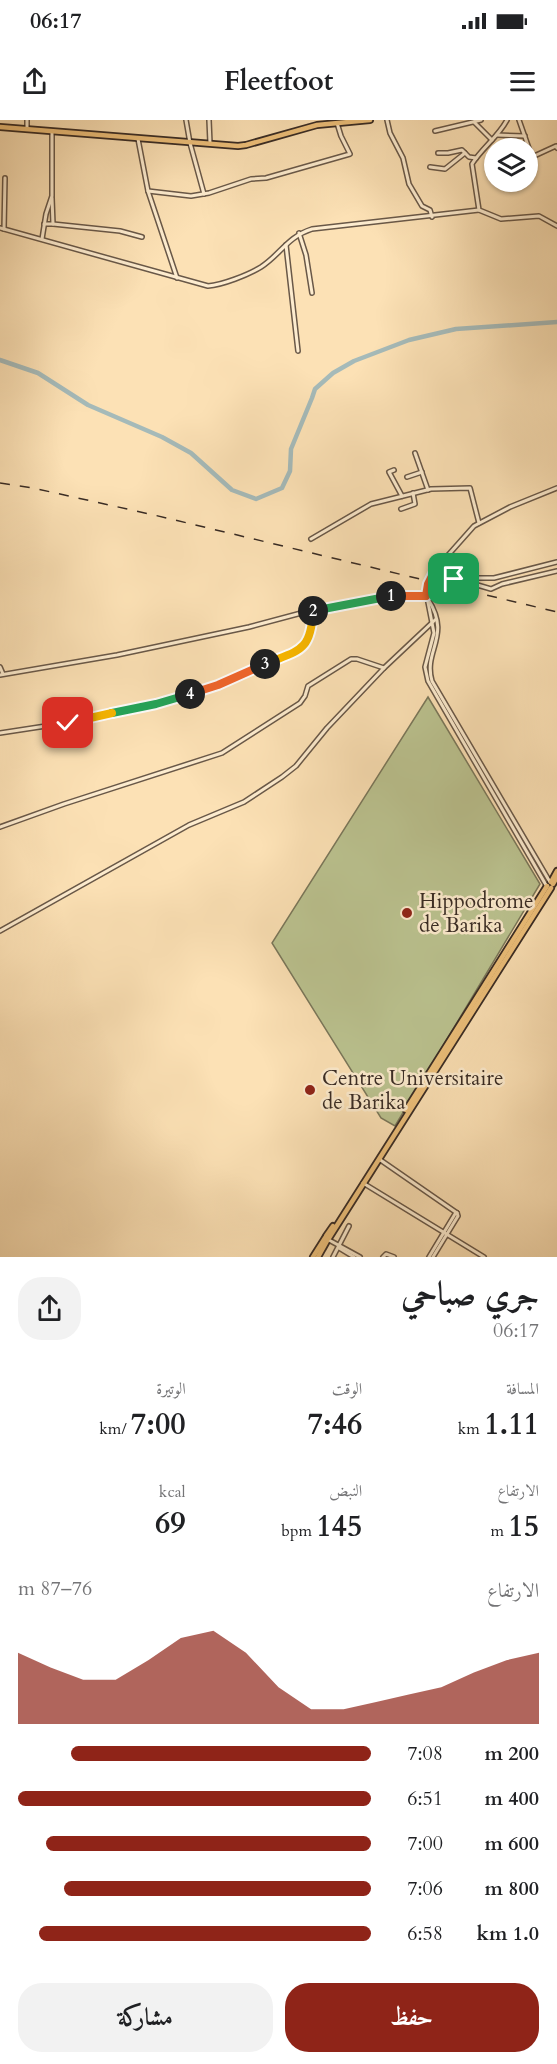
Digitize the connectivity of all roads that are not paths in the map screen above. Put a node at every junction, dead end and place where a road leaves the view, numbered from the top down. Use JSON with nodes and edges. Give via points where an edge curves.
{"nodes":[{"id":1,"x":27,"y":120,"type":"edge"},
{"id":2,"x":186,"y":120,"type":"edge"},
{"id":3,"x":209,"y":120,"type":"edge"},
{"id":4,"x":370,"y":120,"type":"edge"},
{"id":5,"x":387,"y":120,"type":"edge"},
{"id":6,"x":481,"y":120,"type":"edge"},
{"id":7,"x":507,"y":120,"type":"edge"},
{"id":8,"x":519,"y":120,"type":"edge"},
{"id":9,"x":474,"y":122,"type":"junction"},
{"id":10,"x":337,"y":123,"type":"junction"},
{"id":11,"x":0,"y":127,"type":"edge"},
{"id":12,"x":27,"y":129,"type":"junction"},
{"id":13,"x":52,"y":131,"type":"junction"},
{"id":14,"x":435,"y":131,"type":"dead end"},
{"id":15,"x":497,"y":135,"type":"junction"},
{"id":16,"x":525,"y":136,"type":"joint"},
{"id":17,"x":490,"y":138,"type":"edge"},
{"id":18,"x":494,"y":138,"type":"edge"},
{"id":19,"x":138,"y":139,"type":"junction"},
{"id":20,"x":190,"y":143,"type":"junction"},
{"id":21,"x":210,"y":145,"type":"junction"},
{"id":22,"x":557,"y":148,"type":"edge"},
{"id":23,"x":484,"y":149,"type":"edge"},
{"id":24,"x":438,"y":153,"type":"dead end"},
{"id":25,"x":465,"y":153,"type":"junction"},
{"id":26,"x":538,"y":154,"type":"edge"},
{"id":27,"x":476,"y":158,"type":"junction"},
{"id":28,"x":430,"y":167,"type":"dead end"},
{"id":29,"x":5,"y":178,"type":"dead end"},
{"id":30,"x":148,"y":190,"type":"junction"},
{"id":31,"x":204,"y":194,"type":"junction"},
{"id":32,"x":52,"y":196,"type":"junction"},
{"id":33,"x":479,"y":210,"type":"junction"},
{"id":34,"x":46,"y":214,"type":"junction"},
{"id":35,"x":53,"y":214,"type":"junction"},
{"id":36,"x":432,"y":217,"type":"junction"},
{"id":37,"x":44,"y":224,"type":"junction"},
{"id":38,"x":53,"y":224,"type":"junction"},
{"id":39,"x":557,"y":226,"type":"edge"},
{"id":40,"x":2,"y":228,"type":"edge"},
{"id":41,"x":299,"y":233,"type":"junction"},
{"id":42,"x":142,"y":237,"type":"dead end"},
{"id":43,"x":42,"y":239,"type":"junction"},
{"id":44,"x":286,"y":244,"type":"junction"},
{"id":45,"x":177,"y":278,"type":"junction"},
{"id":46,"x":312,"y":293,"type":"dead end"},
{"id":47,"x":298,"y":351,"type":"dead end"},
{"id":48,"x":415,"y":453,"type":"dead end"},
{"id":49,"x":394,"y":470,"type":"dead end"},
{"id":50,"x":423,"y":472,"type":"junction"},
{"id":51,"x":407,"y":477,"type":"dead end"},
{"id":52,"x":557,"y":488,"type":"edge"},
{"id":53,"x":428,"y":490,"type":"junction"},
{"id":54,"x":412,"y":493,"type":"junction"},
{"id":55,"x":402,"y":496,"type":"junction"},
{"id":56,"x":401,"y":509,"type":"dead end"},
{"id":57,"x":479,"y":523,"type":"junction"},
{"id":58,"x":310,"y":539,"type":"dead end"},
{"id":59,"x":557,"y":562,"type":"edge"},
{"id":60,"x":557,"y":571,"type":"edge"},
{"id":61,"x":433,"y":574,"type":"junction"},
{"id":62,"x":451,"y":578,"type":"junction"},
{"id":63,"x":426,"y":596,"type":"junction"},
{"id":64,"x":313,"y":610,"type":"junction"},
{"id":65,"x":434,"y":620,"type":"junction"},
{"id":66,"x":0,"y":667,"type":"edge"},
{"id":67,"x":384,"y":668,"type":"junction"},
{"id":68,"x":2,"y":674,"type":"edge"},
{"id":69,"x":0,"y":733,"type":"edge"},
{"id":70,"x":0,"y":827,"type":"edge"},
{"id":71,"x":557,"y":871,"type":"edge"},
{"id":72,"x":557,"y":877,"type":"edge"},
{"id":73,"x":549,"y":884,"type":"junction"},
{"id":74,"x":0,"y":931,"type":"edge"},
{"id":75,"x":411,"y":1106,"type":"junction"},
{"id":76,"x":379,"y":1159,"type":"junction"},
{"id":77,"x":363,"y":1183,"type":"junction"},
{"id":78,"x":348,"y":1226,"type":"dead end"},
{"id":79,"x":445,"y":1234,"type":"junction"},
{"id":80,"x":327,"y":1239,"type":"junction"},
{"id":81,"x":338,"y":1246,"type":"junction"},
{"id":82,"x":475,"y":1252,"type":"junction"},
{"id":83,"x":313,"y":1257,"type":"edge"},
{"id":84,"x":318,"y":1257,"type":"edge"},
{"id":85,"x":333,"y":1257,"type":"edge"},
{"id":86,"x":354,"y":1257,"type":"edge"},
{"id":87,"x":360,"y":1257,"type":"edge"},
{"id":88,"x":383,"y":1257,"type":"edge"},
{"id":89,"x":394,"y":1257,"type":"edge"},
{"id":90,"x":431,"y":1257,"type":"edge"},
{"id":91,"x":471,"y":1257,"type":"edge"},
{"id":92,"x":484,"y":1257,"type":"edge"}],
"edges":[{"from":1,"to":12,"type":"street"},
{"from":2,"to":20,"type":"street"},
{"from":3,"to":21,"type":"street"},
{"from":4,"to":10,"type":"main road"},
{"from":5,"to":36,"type":"street","via":[[404,158],[409,184]]},
{"from":6,"to":9,"type":"street"},
{"from":7,"to":15,"type":"street"},
{"from":8,"to":16,"type":"street"},
{"from":9,"to":14,"type":"street"},
{"from":9,"to":17,"type":"street"},
{"from":10,"to":21,"type":"main road","via":[[301,128],[246,146]]},
{"from":10,"to":31,"type":"street","via":[[350,153]]},
{"from":11,"to":12,"type":"main road"},
{"from":12,"to":13,"type":"main road"},
{"from":13,"to":19,"type":"main road"},
{"from":13,"to":32,"type":"street"},
{"from":15,"to":16,"type":"street"},
{"from":15,"to":18,"type":"street"},
{"from":19,"to":20,"type":"main road"},
{"from":19,"to":30,"type":"street"},
{"from":20,"to":21,"type":"main road"},
{"from":20,"to":31,"type":"street"},
{"from":22,"to":26,"type":"street"},
{"from":23,"to":27,"type":"street"},
{"from":24,"to":25,"type":"street"},
{"from":25,"to":27,"type":"street"},
{"from":25,"to":28,"type":"street","via":[[445,169]]},
{"from":27,"to":33,"type":"street","via":[[472,171]]},
{"from":29,"to":40,"type":"street"},
{"from":30,"to":31,"type":"street"},
{"from":30,"to":45,"type":"street"},
{"from":32,"to":34,"type":"street"},
{"from":32,"to":35,"type":"street"},
{"from":33,"to":36,"type":"street"},
{"from":33,"to":39,"type":"street","via":[[501,219],[539,216]]},
{"from":34,"to":35,"type":"street"},
{"from":34,"to":37,"type":"street"},
{"from":35,"to":38,"type":"street"},
{"from":36,"to":41,"type":"street","via":[[328,226]]},
{"from":37,"to":38,"type":"street"},
{"from":37,"to":43,"type":"street"},
{"from":38,"to":42,"type":"street"},
{"from":40,"to":43,"type":"street"},
{"from":41,"to":44,"type":"street"},
{"from":41,"to":46,"type":"street"},
{"from":43,"to":45,"type":"street"},
{"from":44,"to":45,"type":"street","via":[[260,268],[218,285]]},
{"from":44,"to":47,"type":"street"},
{"from":48,"to":50,"type":"street"},
{"from":49,"to":55,"type":"street","via":[[389,472]]},
{"from":50,"to":51,"type":"street"},
{"from":50,"to":53,"type":"street"},
{"from":52,"to":57,"type":"street"},
{"from":53,"to":54,"type":"street"},
{"from":53,"to":57,"type":"street","via":[[470,488]]},
{"from":54,"to":55,"type":"street"},
{"from":54,"to":56,"type":"street","via":[[415,504]]},
{"from":55,"to":58,"type":"street","via":[[371,504]]},
{"from":57,"to":61,"type":"street"},
{"from":59,"to":62,"type":"street","via":[[494,578]]},
{"from":60,"to":62,"type":"street","via":[[490,589]]},
{"from":61,"to":62,"type":"street"},
{"from":61,"to":63,"type":"street"},
{"from":63,"to":64,"type":"street","via":[[382,596]]},
{"from":63,"to":65,"type":"street"},
{"from":64,"to":68,"type":"street","via":[[117,655]]},
{"from":64,"to":69,"type":"street","via":[[308,640],[300,649],[218,685],[156,704]]},
{"from":65,"to":67,"type":"street"},
{"from":65,"to":73,"type":"street","via":[[434,639],[425,668],[428,681]]},
{"from":66,"to":68,"type":"street"},
{"from":67,"to":70,"type":"street","via":[[351,660],[308,686],[300,704],[222,753]]},
{"from":67,"to":74,"type":"street","via":[[297,766],[282,777],[244,802],[189,825]]},
{"from":71,"to":73,"type":"main road"},
{"from":72,"to":73,"type":"main road"},
{"from":73,"to":75,"type":"main road"},
{"from":75,"to":76,"type":"main road"},
{"from":75,"to":80,"type":"main road"},
{"from":76,"to":77,"type":"main road"},
{"from":76,"to":79,"type":"street","via":[[457,1213]]},
{"from":77,"to":79,"type":"street"},
{"from":77,"to":80,"type":"main road"},
{"from":78,"to":81,"type":"street"},
{"from":79,"to":82,"type":"street"},
{"from":79,"to":90,"type":"street"},
{"from":80,"to":81,"type":"street"},
{"from":80,"to":83,"type":"main road"},
{"from":80,"to":84,"type":"main road"},
{"from":81,"to":85,"type":"street"},
{"from":81,"to":86,"type":"street"},
{"from":81,"to":87,"type":"street"},
{"from":82,"to":91,"type":"street"},
{"from":82,"to":92,"type":"street"},
{"from":88,"to":89,"type":"street"}]}
